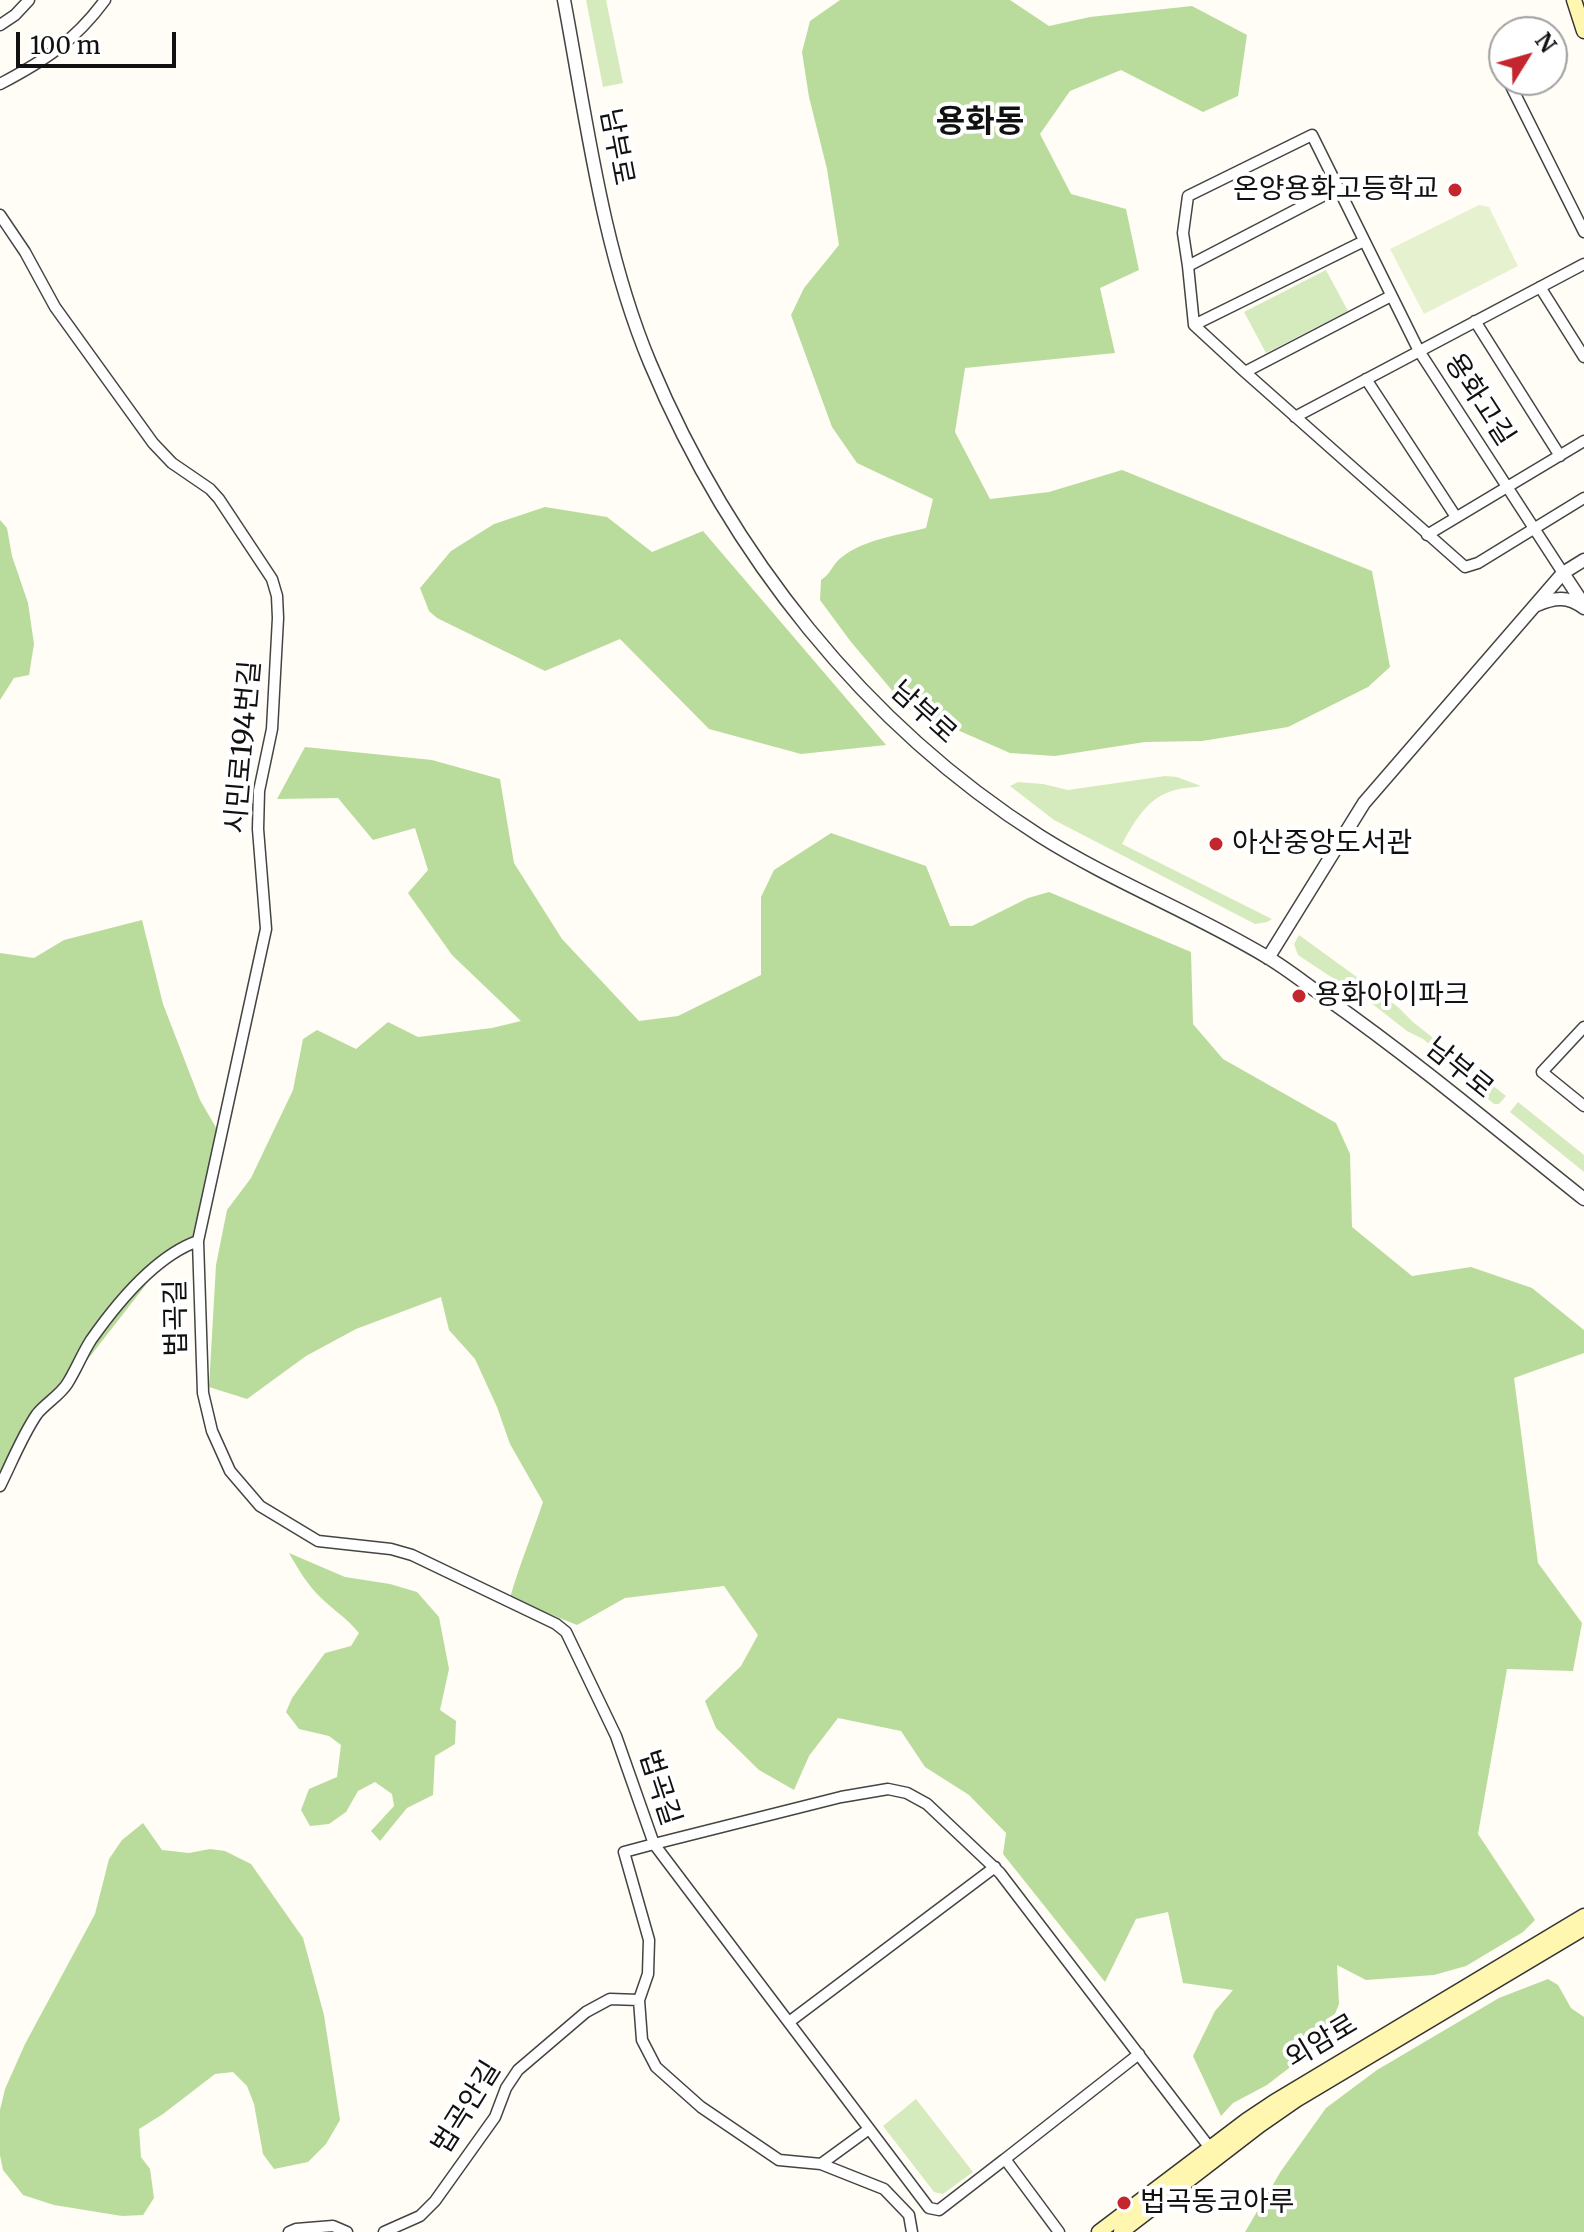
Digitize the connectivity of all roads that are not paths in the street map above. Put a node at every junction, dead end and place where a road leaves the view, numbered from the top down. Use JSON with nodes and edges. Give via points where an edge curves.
{"nodes":[{"id":1,"x":29,"y":0,"type":"edge"},
{"id":2,"x":105,"y":0,"type":"edge"},
{"id":3,"x":564,"y":0,"type":"edge"},
{"id":4,"x":1574,"y":0,"type":"edge"},
{"id":5,"x":0,"y":25,"type":"edge"},
{"id":6,"x":1584,"y":31,"type":"edge"},
{"id":7,"x":0,"y":84,"type":"edge"},
{"id":8,"x":1516,"y":96,"type":"edge"},
{"id":9,"x":1338,"y":188,"type":"junction"},
{"id":10,"x":0,"y":215,"type":"edge"},
{"id":11,"x":1584,"y":232,"type":"edge"},
{"id":12,"x":1364,"y":241,"type":"junction"},
{"id":13,"x":1584,"y":264,"type":"edge"},
{"id":14,"x":1188,"y":266,"type":"junction"},
{"id":15,"x":1540,"y":287,"type":"junction"},
{"id":16,"x":1391,"y":296,"type":"junction"},
{"id":17,"x":1475,"y":321,"type":"junction"},
{"id":18,"x":1194,"y":325,"type":"junction"},
{"id":19,"x":1419,"y":351,"type":"junction"},
{"id":20,"x":1584,"y":357,"type":"edge"},
{"id":21,"x":1245,"y":372,"type":"junction"},
{"id":22,"x":1366,"y":379,"type":"junction"},
{"id":23,"x":1295,"y":417,"type":"junction"},
{"id":24,"x":1584,"y":441,"type":"edge"},
{"id":25,"x":1560,"y":456,"type":"junction"},
{"id":26,"x":1507,"y":487,"type":"junction"},
{"id":27,"x":1584,"y":498,"type":"edge"},
{"id":28,"x":1456,"y":517,"type":"junction"},
{"id":29,"x":1534,"y":529,"type":"junction"},
{"id":30,"x":1427,"y":535,"type":"junction"},
{"id":31,"x":1584,"y":560,"type":"edge"},
{"id":32,"x":1563,"y":573,"type":"junction"},
{"id":33,"x":1534,"y":606,"type":"junction"},
{"id":34,"x":1584,"y":606,"type":"edge"},
{"id":35,"x":1268,"y":958,"type":"junction"},
{"id":36,"x":1584,"y":1027,"type":"edge"},
{"id":37,"x":1584,"y":1106,"type":"edge"},
{"id":38,"x":1584,"y":1199,"type":"edge"},
{"id":39,"x":198,"y":1241,"type":"junction"},
{"id":40,"x":0,"y":1486,"type":"edge"},
{"id":41,"x":654,"y":1844,"type":"junction"},
{"id":42,"x":995,"y":1867,"type":"junction"},
{"id":43,"x":1584,"y":1916,"type":"edge"},
{"id":44,"x":1584,"y":1928,"type":"edge"},
{"id":45,"x":639,"y":2000,"type":"junction"},
{"id":46,"x":789,"y":2022,"type":"junction"},
{"id":47,"x":1139,"y":2054,"type":"junction"},
{"id":48,"x":869,"y":2129,"type":"junction"},
{"id":49,"x":1210,"y":2148,"type":"junction"},
{"id":50,"x":1005,"y":2159,"type":"junction"},
{"id":51,"x":821,"y":2164,"type":"junction"},
{"id":52,"x":289,"y":2232,"type":"edge"},
{"id":53,"x":347,"y":2232,"type":"edge"},
{"id":54,"x":384,"y":2232,"type":"edge"},
{"id":55,"x":912,"y":2232,"type":"edge"},
{"id":56,"x":1059,"y":2232,"type":"edge"},
{"id":57,"x":1099,"y":2232,"type":"edge"},
{"id":58,"x":1121,"y":2232,"type":"edge"}],
"edges":[{"from":1,"to":5,"type":"street"},
{"from":2,"to":7,"type":"street","via":[[71,40]]},
{"from":3,"to":35,"type":"street","name":"남부로","via":[[605,221],[638,331],[703,473],[779,592],[864,692],[1002,810],[1086,863]]},
{"from":4,"to":6,"type":"main road"},
{"from":8,"to":11,"type":"street"},
{"from":9,"to":12,"type":"street"},
{"from":9,"to":14,"type":"street"},
{"from":9,"to":14,"type":"street","via":[[1312,135],[1188,196],[1183,233]]},
{"from":10,"to":39,"type":"street","name":"시민로194번길","via":[[80,343],[153,443],[219,499],[272,579],[277,596],[272,729],[259,791],[266,929]]},
{"from":12,"to":16,"type":"street"},
{"from":12,"to":18,"type":"street"},
{"from":13,"to":15,"type":"street","name":"용화고길"},
{"from":14,"to":18,"type":"street"},
{"from":15,"to":17,"type":"street","name":"용화고길"},
{"from":15,"to":20,"type":"street"},
{"from":16,"to":19,"type":"street"},
{"from":16,"to":21,"type":"street"},
{"from":17,"to":19,"type":"street","name":"용화고길"},
{"from":17,"to":25,"type":"street","name":"용화고길"},
{"from":18,"to":21,"type":"street"},
{"from":19,"to":22,"type":"street"},
{"from":19,"to":26,"type":"street","name":"용화고길"},
{"from":21,"to":23,"type":"street"},
{"from":22,"to":23,"type":"street"},
{"from":22,"to":28,"type":"street"},
{"from":23,"to":30,"type":"street"},
{"from":24,"to":25,"type":"street"},
{"from":25,"to":26,"type":"street"},
{"from":26,"to":28,"type":"street"},
{"from":26,"to":29,"type":"street","name":"용화고길"},
{"from":27,"to":29,"type":"street"},
{"from":28,"to":30,"type":"street"},
{"from":29,"to":30,"type":"street","via":[[1465,567]]},
{"from":29,"to":32,"type":"street","name":"용화고길"},
{"from":31,"to":32,"type":"street"},
{"from":32,"to":33,"type":"street"},
{"from":32,"to":34,"type":"street","name":"용화고길"},
{"from":33,"to":34,"type":"street","via":[[1564,597]]},
{"from":33,"to":35,"type":"street","via":[[1364,803]]},
{"from":35,"to":38,"type":"street","name":"남부로","via":[[1373,1031]]},
{"from":36,"to":37,"type":"street","via":[[1542,1072]]},
{"from":39,"to":40,"type":"street","via":[[142,1278],[118,1305],[67,1385],[33,1420]]},
{"from":39,"to":41,"type":"street","name":"법곡길","via":[[203,1393],[230,1471],[260,1506],[318,1541],[412,1555],[566,1632],[616,1736]]},
{"from":41,"to":42,"type":"street","via":[[888,1789],[927,1804]]},
{"from":41,"to":45,"type":"street","name":"법곡길","via":[[624,1852],[649,1940],[648,1974]]},
{"from":41,"to":46,"type":"street"},
{"from":42,"to":46,"type":"street"},
{"from":42,"to":47,"type":"street"},
{"from":43,"to":49,"type":"main road","name":"외암로","via":[[1314,2077]]},
{"from":44,"to":58,"type":"main road","name":"외암로","via":[[1284,2108]]},
{"from":45,"to":51,"type":"street","name":"법곡길","via":[[642,2040],[656,2067],[701,2107],[779,2160]]},
{"from":45,"to":54,"type":"street","name":"법곡안길","via":[[610,1999],[586,2012],[518,2070],[495,2117],[435,2201],[420,2216]]},
{"from":46,"to":48,"type":"street"},
{"from":47,"to":49,"type":"street"},
{"from":47,"to":50,"type":"street"},
{"from":48,"to":50,"type":"street","via":[[929,2208],[939,2210]]},
{"from":48,"to":51,"type":"street"},
{"from":49,"to":57,"type":"main road","name":"외암로"},
{"from":50,"to":56,"type":"street"},
{"from":51,"to":55,"type":"street","name":"법곡길","via":[[884,2189],[909,2215]]},
{"from":52,"to":53,"type":"street","via":[[333,2226]]}]}
